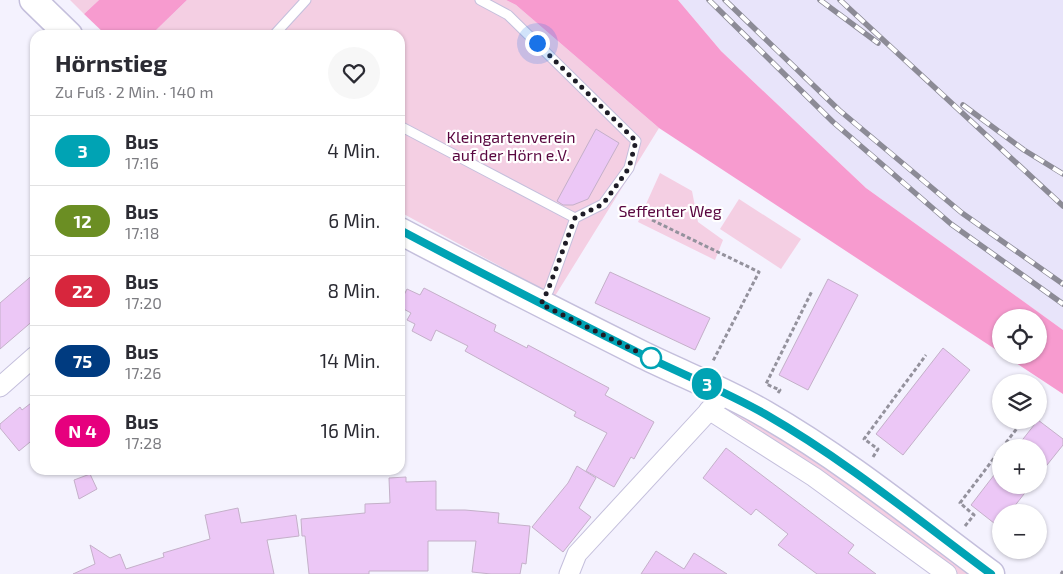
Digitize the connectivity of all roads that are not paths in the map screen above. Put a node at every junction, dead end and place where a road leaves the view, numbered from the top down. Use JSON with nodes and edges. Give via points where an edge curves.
{"nodes":[{"id":1,"x":33,"y":0,"type":"edge"},
{"id":2,"x":306,"y":0,"type":"edge"},
{"id":3,"x":480,"y":0,"type":"edge"},
{"id":4,"x":65,"y":30,"type":"edge"},
{"id":5,"x":279,"y":30,"type":"edge"},
{"id":6,"x":405,"y":129,"type":"edge"},
{"id":7,"x":575,"y":218,"type":"junction"},
{"id":8,"x":405,"y":233,"type":"edge"},
{"id":9,"x":541,"y":304,"type":"junction"},
{"id":10,"x":30,"y":360,"type":"edge"},
{"id":11,"x":0,"y":386,"type":"edge"},
{"id":12,"x":718,"y":401,"type":"junction"},
{"id":13,"x":569,"y":574,"type":"edge"},
{"id":14,"x":946,"y":574,"type":"edge"},
{"id":15,"x":991,"y":574,"type":"edge"}],
"edges":[{"from":1,"to":4,"type":"street"},
{"from":2,"to":5,"type":"lane"},
{"from":3,"to":7,"type":"lane","via":[[508,15],[636,141],[629,168],[603,204]]},
{"from":6,"to":7,"type":"lane"},
{"from":7,"to":9,"type":"lane"},
{"from":8,"to":9,"type":"street"},
{"from":9,"to":12,"type":"street","via":[[702,382]]},
{"from":10,"to":11,"type":"street"},
{"from":12,"to":13,"type":"street","via":[[577,554]]},
{"from":12,"to":14,"type":"street","via":[[814,477]]},
{"from":12,"to":15,"type":"street","via":[[766,415],[846,466]]}]}
